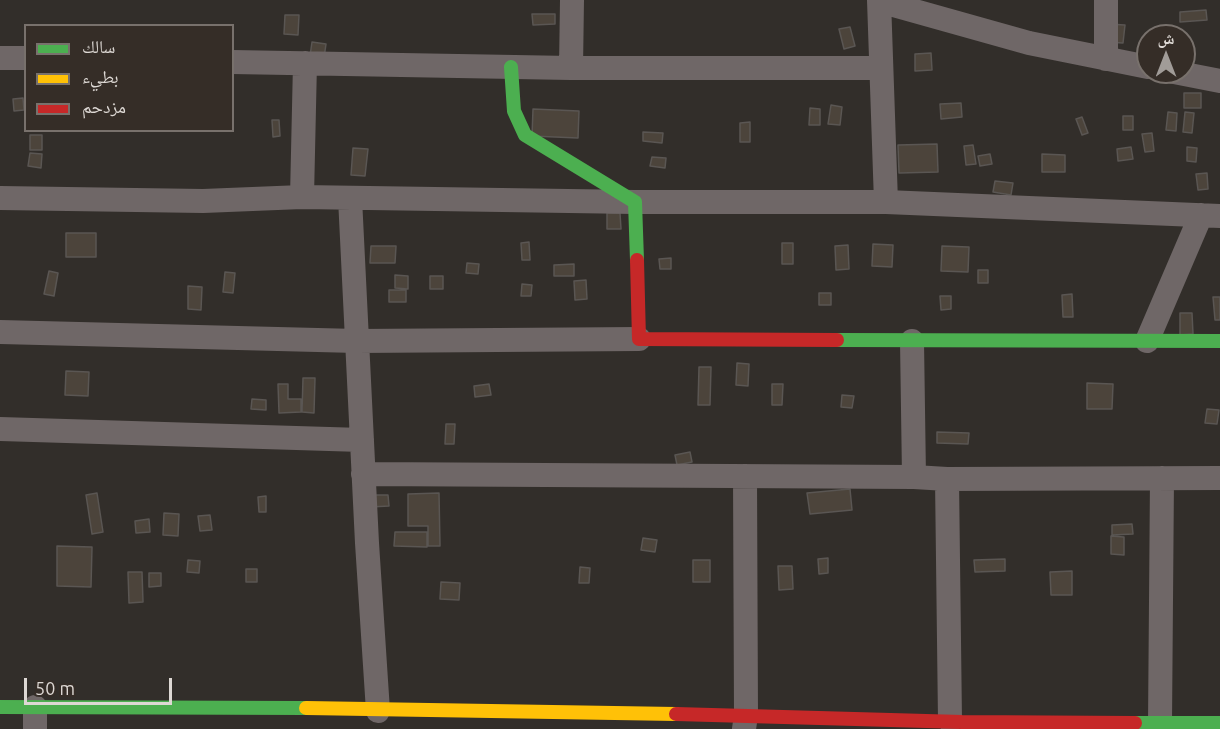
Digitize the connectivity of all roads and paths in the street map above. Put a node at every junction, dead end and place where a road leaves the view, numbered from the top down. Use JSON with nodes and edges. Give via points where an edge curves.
{"nodes":[{"id":1,"x":572,"y":0,"type":"edge"},
{"id":2,"x":1106,"y":0,"type":"edge"},
{"id":3,"x":879,"y":1,"type":"edge"},
{"id":4,"x":0,"y":58,"type":"edge"},
{"id":5,"x":24,"y":58,"type":"edge"},
{"id":6,"x":1106,"y":59,"type":"junction"},
{"id":7,"x":234,"y":62,"type":"edge"},
{"id":8,"x":305,"y":63,"type":"junction"},
{"id":9,"x":1136,"y":65,"type":"edge"},
{"id":10,"x":511,"y":67,"type":"junction"},
{"id":11,"x":571,"y":68,"type":"junction"},
{"id":12,"x":881,"y":68,"type":"junction"},
{"id":13,"x":1196,"y":76,"type":"edge"},
{"id":14,"x":1220,"y":81,"type":"edge"},
{"id":15,"x":302,"y":197,"type":"junction"},
{"id":16,"x":0,"y":198,"type":"edge"},
{"id":17,"x":350,"y":198,"type":"junction"},
{"id":18,"x":635,"y":202,"type":"junction"},
{"id":19,"x":886,"y":202,"type":"junction"},
{"id":20,"x":1210,"y":215,"type":"edge"},
{"id":21,"x":0,"y":332,"type":"edge"},
{"id":22,"x":639,"y":339,"type":"junction"},
{"id":23,"x":357,"y":341,"type":"junction"},
{"id":24,"x":912,"y":341,"type":"junction"},
{"id":25,"x":1147,"y":341,"type":"junction"},
{"id":26,"x":1220,"y":341,"type":"edge"},
{"id":27,"x":0,"y":429,"type":"edge"},
{"id":28,"x":362,"y":440,"type":"junction"},
{"id":29,"x":363,"y":474,"type":"junction"},
{"id":30,"x":745,"y":476,"type":"junction"},
{"id":31,"x":914,"y":477,"type":"junction"},
{"id":32,"x":1162,"y":478,"type":"junction"},
{"id":33,"x":1220,"y":478,"type":"edge"},
{"id":34,"x":947,"y":479,"type":"junction"},
{"id":35,"x":0,"y":707,"type":"edge"},
{"id":36,"x":378,"y":711,"type":"junction"},
{"id":37,"x":35,"y":718,"type":"edge"},
{"id":38,"x":427,"y":720,"type":"edge"},
{"id":39,"x":745,"y":722,"type":"edge"},
{"id":40,"x":1160,"y":723,"type":"junction"},
{"id":41,"x":1220,"y":723,"type":"edge"},
{"id":42,"x":958,"y":724,"type":"edge"}],
"edges":[{"from":1,"to":11,"type":"street"},
{"from":2,"to":6,"type":"street"},
{"from":3,"to":6,"type":"street","via":[[1029,43]]},
{"from":3,"to":12,"type":"street"},
{"from":4,"to":5,"type":"street"},
{"from":6,"to":9,"type":"street"},
{"from":7,"to":8,"type":"street"},
{"from":8,"to":10,"type":"street"},
{"from":8,"to":15,"type":"street"},
{"from":10,"to":11,"type":"street"},
{"from":10,"to":18,"type":"street","via":[[512,107],[516,123],[525,135]]},
{"from":11,"to":12,"type":"street"},
{"from":12,"to":19,"type":"street"},
{"from":13,"to":14,"type":"street"},
{"from":15,"to":16,"type":"street","via":[[203,201]]},
{"from":15,"to":17,"type":"street"},
{"from":17,"to":18,"type":"street"},
{"from":17,"to":23,"type":"street"},
{"from":18,"to":19,"type":"street"},
{"from":18,"to":22,"type":"street"},
{"from":19,"to":20,"type":"street"},
{"from":20,"to":25,"type":"street"},
{"from":21,"to":23,"type":"street"},
{"from":22,"to":23,"type":"street"},
{"from":22,"to":24,"type":"street"},
{"from":23,"to":28,"type":"street"},
{"from":24,"to":25,"type":"street"},
{"from":24,"to":31,"type":"street"},
{"from":25,"to":26,"type":"street"},
{"from":27,"to":28,"type":"street"},
{"from":28,"to":29,"type":"street"},
{"from":29,"to":30,"type":"street"},
{"from":29,"to":36,"type":"street"},
{"from":30,"to":31,"type":"street"},
{"from":30,"to":39,"type":"street"},
{"from":31,"to":34,"type":"street"},
{"from":32,"to":33,"type":"street"},
{"from":32,"to":34,"type":"street"},
{"from":32,"to":40,"type":"street"},
{"from":34,"to":42,"type":"street"},
{"from":35,"to":37,"type":"street"},
{"from":36,"to":37,"type":"street","via":[[300,708]]},
{"from":36,"to":38,"type":"street"},
{"from":38,"to":39,"type":"street"},
{"from":39,"to":42,"type":"street"},
{"from":40,"to":41,"type":"street"},
{"from":40,"to":42,"type":"street"}]}
